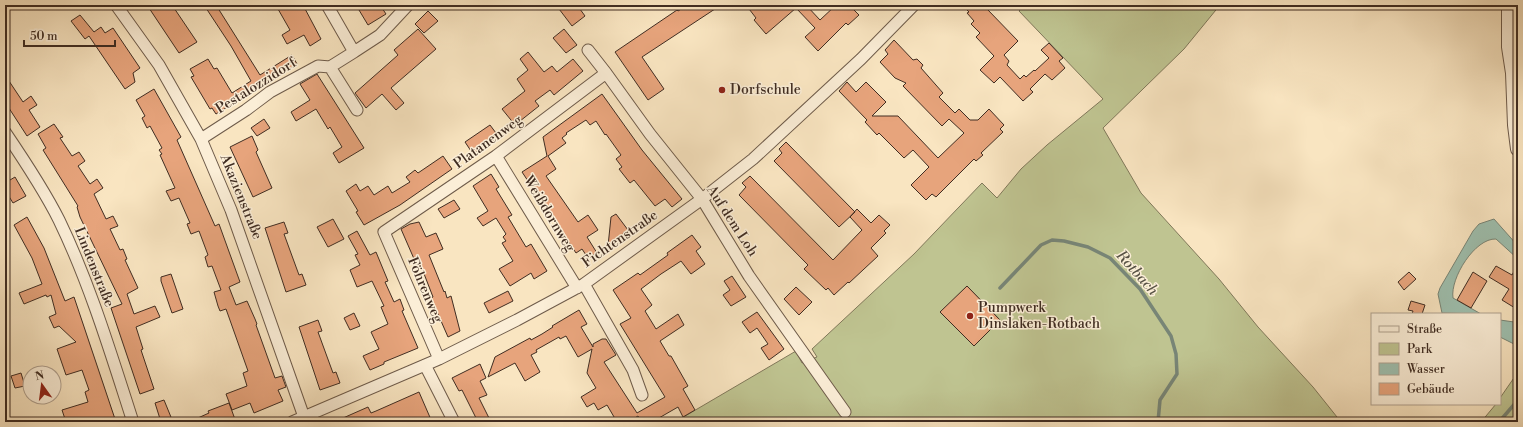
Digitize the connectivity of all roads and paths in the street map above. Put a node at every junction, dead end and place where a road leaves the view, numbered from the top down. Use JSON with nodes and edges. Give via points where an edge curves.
{"nodes":[{"id":1,"x":116,"y":5,"type":"edge"},
{"id":2,"x":327,"y":5,"type":"edge"},
{"id":3,"x":408,"y":5,"type":"edge"},
{"id":4,"x":914,"y":5,"type":"edge"},
{"id":5,"x":1509,"y":5,"type":"edge"},
{"id":6,"x":1518,"y":33,"type":"edge"},
{"id":7,"x":588,"y":50,"type":"dead end"},
{"id":8,"x":354,"y":52,"type":"junction"},
{"id":9,"x":330,"y":67,"type":"junction"},
{"id":10,"x":606,"y":73,"type":"junction"},
{"id":11,"x":1512,"y":73,"type":"junction"},
{"id":12,"x":357,"y":110,"type":"dead end"},
{"id":13,"x":5,"y":132,"type":"edge"},
{"id":14,"x":201,"y":139,"type":"junction"},
{"id":15,"x":1518,"y":150,"type":"edge"},
{"id":16,"x":496,"y":156,"type":"junction"},
{"id":17,"x":702,"y":199,"type":"junction"},
{"id":18,"x":384,"y":232,"type":"joint"},
{"id":19,"x":580,"y":286,"type":"junction"},
{"id":20,"x":439,"y":359,"type":"junction"},
{"id":21,"x":425,"y":365,"type":"junction"},
{"id":22,"x":642,"y":395,"type":"dead end"},
{"id":23,"x":845,"y":412,"type":"dead end"},
{"id":24,"x":304,"y":417,"type":"junction"},
{"id":25,"x":133,"y":422,"type":"edge"},
{"id":26,"x":292,"y":422,"type":"edge"},
{"id":27,"x":454,"y":422,"type":"edge"}],
"edges":[{"from":1,"to":14,"type":"street","name":"Akazienstraße","via":[[159,65]]},
{"from":2,"to":8,"type":"street"},
{"from":3,"to":8,"type":"street","name":"Pestalozzidorf","via":[[380,35]]},
{"from":4,"to":17,"type":"street","name":"Fichtenstraße","via":[[861,59],[759,153]]},
{"from":5,"to":11,"type":"street"},
{"from":6,"to":11,"type":"street"},
{"from":7,"to":10,"type":"street","name":"Auf dem Loh"},
{"from":8,"to":9,"type":"street","name":"Pestalozzidorf"},
{"from":9,"to":12,"type":"street"},
{"from":9,"to":14,"type":"street","name":"Pestalozzidorf","via":[[318,66],[270,92]]},
{"from":10,"to":16,"type":"street","name":"Platanenweg"},
{"from":10,"to":17,"type":"street","name":"Auf dem Loh"},
{"from":11,"to":15,"type":"street"},
{"from":13,"to":25,"type":"street","name":"Lindenstraße","via":[[58,220],[84,278]]},
{"from":14,"to":24,"type":"street","name":"Akazienstraße","via":[[231,210]]},
{"from":16,"to":18,"type":"street","name":"Platanenweg"},
{"from":16,"to":19,"type":"street","name":"Weißdornweg"},
{"from":17,"to":19,"type":"street","name":"Fichtenstraße"},
{"from":17,"to":23,"type":"street","name":"Auf dem Loh","via":[[750,276]]},
{"from":18,"to":20,"type":"street","name":"Föhrenweg"},
{"from":19,"to":20,"type":"street","name":"Fichtenstraße"},
{"from":19,"to":22,"type":"street","name":"Weißdornweg","via":[[633,370]]},
{"from":20,"to":21,"type":"street","name":"Fichtenstraße"},
{"from":21,"to":24,"type":"street","name":"Fichtenstraße"},
{"from":21,"to":27,"type":"street"},
{"from":24,"to":26,"type":"street","name":"Fichtenstraße"}]}
